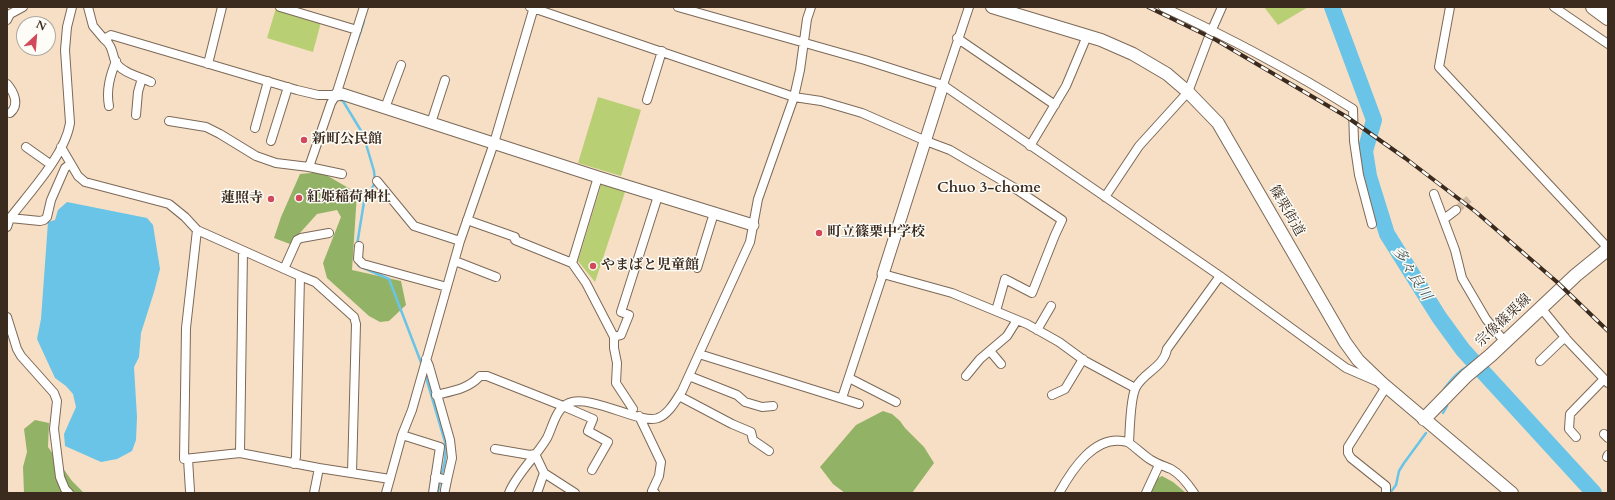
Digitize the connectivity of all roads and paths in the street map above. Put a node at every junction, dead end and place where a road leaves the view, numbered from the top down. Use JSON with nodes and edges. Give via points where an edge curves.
{"nodes":[{"id":1,"x":23,"y":7,"type":"edge"},
{"id":2,"x":72,"y":7,"type":"edge"},
{"id":3,"x":88,"y":7,"type":"edge"},
{"id":4,"x":222,"y":7,"type":"edge"},
{"id":5,"x":280,"y":7,"type":"edge"},
{"id":6,"x":364,"y":7,"type":"edge"},
{"id":7,"x":533,"y":7,"type":"edge"},
{"id":8,"x":678,"y":7,"type":"edge"},
{"id":9,"x":811,"y":7,"type":"edge"},
{"id":10,"x":969,"y":7,"type":"edge"},
{"id":11,"x":992,"y":7,"type":"edge"},
{"id":12,"x":1163,"y":7,"type":"edge"},
{"id":13,"x":1222,"y":7,"type":"edge"},
{"id":14,"x":1450,"y":7,"type":"edge"},
{"id":15,"x":1554,"y":7,"type":"edge"},
{"id":16,"x":1593,"y":7,"type":"edge"},
{"id":17,"x":1608,"y":18,"type":"edge"},
{"id":18,"x":7,"y":20,"type":"edge"},
{"id":19,"x":357,"y":30,"type":"junction"},
{"id":20,"x":1212,"y":30,"type":"junction"},
{"id":21,"x":1087,"y":36,"type":"junction"},
{"id":22,"x":957,"y":38,"type":"junction"},
{"id":23,"x":104,"y":39,"type":"junction"},
{"id":24,"x":804,"y":42,"type":"junction"},
{"id":25,"x":1608,"y":44,"type":"edge"},
{"id":26,"x":662,"y":51,"type":"junction"},
{"id":27,"x":116,"y":62,"type":"junction"},
{"id":28,"x":208,"y":64,"type":"junction"},
{"id":29,"x":401,"y":65,"type":"dead end"},
{"id":30,"x":142,"y":78,"type":"junction"},
{"id":31,"x":445,"y":80,"type":"dead end"},
{"id":32,"x":268,"y":81,"type":"junction"},
{"id":33,"x":150,"y":82,"type":"dead end"},
{"id":34,"x":7,"y":84,"type":"edge"},
{"id":35,"x":943,"y":85,"type":"junction"},
{"id":36,"x":288,"y":87,"type":"junction"},
{"id":37,"x":1188,"y":92,"type":"junction"},
{"id":38,"x":336,"y":95,"type":"junction"},
{"id":39,"x":794,"y":97,"type":"junction"},
{"id":40,"x":647,"y":100,"type":"dead end"},
{"id":41,"x":1056,"y":105,"type":"junction"},
{"id":42,"x":109,"y":106,"type":"dead end"},
{"id":43,"x":386,"y":108,"type":"junction"},
{"id":44,"x":10,"y":113,"type":"dead end"},
{"id":45,"x":136,"y":115,"type":"dead end"},
{"id":46,"x":169,"y":121,"type":"dead end"},
{"id":47,"x":431,"y":123,"type":"junction"},
{"id":48,"x":255,"y":128,"type":"dead end"},
{"id":49,"x":271,"y":141,"type":"dead end"},
{"id":50,"x":926,"y":141,"type":"junction"},
{"id":51,"x":494,"y":143,"type":"junction"},
{"id":52,"x":1030,"y":146,"type":"junction"},
{"id":53,"x":26,"y":147,"type":"dead end"},
{"id":54,"x":61,"y":147,"type":"junction"},
{"id":55,"x":50,"y":164,"type":"junction"},
{"id":56,"x":70,"y":164,"type":"junction"},
{"id":57,"x":309,"y":167,"type":"junction"},
{"id":58,"x":342,"y":174,"type":"dead end"},
{"id":59,"x":598,"y":177,"type":"junction"},
{"id":60,"x":377,"y":181,"type":"dead end"},
{"id":61,"x":1434,"y":194,"type":"dead end"},
{"id":62,"x":658,"y":196,"type":"junction"},
{"id":63,"x":1105,"y":198,"type":"junction"},
{"id":64,"x":1456,"y":210,"type":"tunnel mouth"},
{"id":65,"x":714,"y":213,"type":"junction"},
{"id":66,"x":10,"y":218,"type":"junction"},
{"id":67,"x":1444,"y":219,"type":"junction"},
{"id":68,"x":468,"y":220,"type":"junction"},
{"id":69,"x":1372,"y":224,"type":"dead end"},
{"id":70,"x":754,"y":226,"type":"junction"},
{"id":71,"x":7,"y":227,"type":"edge"},
{"id":72,"x":197,"y":230,"type":"junction"},
{"id":73,"x":330,"y":233,"type":"dead end"},
{"id":74,"x":460,"y":241,"type":"junction"},
{"id":75,"x":359,"y":246,"type":"dead end"},
{"id":76,"x":1608,"y":249,"type":"edge"},
{"id":77,"x":243,"y":251,"type":"junction"},
{"id":78,"x":455,"y":261,"type":"junction"},
{"id":79,"x":572,"y":263,"type":"junction"},
{"id":80,"x":697,"y":268,"type":"dead end"},
{"id":81,"x":284,"y":269,"type":"junction"},
{"id":82,"x":883,"y":274,"type":"junction"},
{"id":83,"x":300,"y":276,"type":"junction"},
{"id":84,"x":1220,"y":276,"type":"junction"},
{"id":85,"x":496,"y":277,"type":"dead end"},
{"id":86,"x":447,"y":287,"type":"junction"},
{"id":87,"x":1051,"y":306,"type":"dead end"},
{"id":88,"x":1541,"y":308,"type":"junction"},
{"id":89,"x":996,"y":311,"type":"junction"},
{"id":90,"x":7,"y":317,"type":"edge"},
{"id":91,"x":1017,"y":320,"type":"junction"},
{"id":92,"x":1037,"y":330,"type":"junction"},
{"id":93,"x":614,"y":337,"type":"junction"},
{"id":94,"x":1565,"y":337,"type":"junction"},
{"id":95,"x":1505,"y":342,"type":"junction"},
{"id":96,"x":990,"y":351,"type":"junction"},
{"id":97,"x":699,"y":354,"type":"junction"},
{"id":98,"x":426,"y":359,"type":"junction"},
{"id":99,"x":1083,"y":359,"type":"junction"},
{"id":100,"x":1540,"y":361,"type":"dead end"},
{"id":101,"x":1001,"y":364,"type":"dead end"},
{"id":102,"x":689,"y":376,"type":"junction"},
{"id":103,"x":966,"y":376,"type":"dead end"},
{"id":104,"x":849,"y":378,"type":"junction"},
{"id":105,"x":1606,"y":381,"type":"edge"},
{"id":106,"x":1384,"y":385,"type":"junction"},
{"id":107,"x":1135,"y":388,"type":"junction"},
{"id":108,"x":436,"y":395,"type":"junction"},
{"id":109,"x":1052,"y":395,"type":"dead end"},
{"id":110,"x":679,"y":396,"type":"junction"},
{"id":111,"x":842,"y":398,"type":"junction"},
{"id":112,"x":896,"y":402,"type":"dead end"},
{"id":113,"x":859,"y":404,"type":"dead end"},
{"id":114,"x":563,"y":406,"type":"junction"},
{"id":115,"x":773,"y":406,"type":"dead end"},
{"id":116,"x":633,"y":409,"type":"dead end"},
{"id":117,"x":640,"y":416,"type":"junction"},
{"id":118,"x":1424,"y":419,"type":"junction"},
{"id":119,"x":402,"y":435,"type":"junction"},
{"id":120,"x":1576,"y":437,"type":"dead end"},
{"id":121,"x":1129,"y":442,"type":"junction"},
{"id":122,"x":495,"y":449,"type":"dead end"},
{"id":123,"x":769,"y":451,"type":"dead end"},
{"id":124,"x":240,"y":453,"type":"junction"},
{"id":125,"x":535,"y":454,"type":"junction"},
{"id":126,"x":188,"y":459,"type":"junction"},
{"id":127,"x":294,"y":464,"type":"junction"},
{"id":128,"x":1159,"y":465,"type":"junction"},
{"id":129,"x":320,"y":468,"type":"junction"},
{"id":130,"x":592,"y":470,"type":"dead end"},
{"id":131,"x":352,"y":473,"type":"junction"},
{"id":132,"x":544,"y":473,"type":"junction"},
{"id":133,"x":435,"y":477,"type":"junction"},
{"id":134,"x":390,"y":479,"type":"junction"},
{"id":135,"x":447,"y":480,"type":"junction"},
{"id":136,"x":445,"y":490,"type":"dead end"},
{"id":137,"x":190,"y":491,"type":"dead end"},
{"id":138,"x":69,"y":493,"type":"edge"},
{"id":139,"x":314,"y":493,"type":"edge"},
{"id":140,"x":386,"y":493,"type":"edge"},
{"id":141,"x":433,"y":493,"type":"edge"},
{"id":142,"x":509,"y":493,"type":"edge"},
{"id":143,"x":537,"y":493,"type":"edge"},
{"id":144,"x":575,"y":493,"type":"edge"},
{"id":145,"x":655,"y":493,"type":"edge"},
{"id":146,"x":1059,"y":493,"type":"edge"},
{"id":147,"x":1146,"y":493,"type":"edge"},
{"id":148,"x":1194,"y":493,"type":"edge"},
{"id":149,"x":1386,"y":493,"type":"edge"},
{"id":150,"x":1512,"y":493,"type":"edge"}],
"edges":[{"from":1,"to":18,"type":"street","via":[[10,14]]},
{"from":2,"to":54,"type":"street","via":[[65,50],[70,123]]},
{"from":3,"to":23,"type":"street","via":[[93,26]]},
{"from":4,"to":28,"type":"street"},
{"from":5,"to":19,"type":"street"},
{"from":6,"to":19,"type":"street"},
{"from":7,"to":26,"type":"street"},
{"from":7,"to":51,"type":"street"},
{"from":8,"to":24,"type":"street"},
{"from":9,"to":24,"type":"street"},
{"from":10,"to":22,"type":"street"},
{"from":11,"to":21,"type":"main road","name":"篠栗街道"},
{"from":12,"to":20,"type":"street"},
{"from":13,"to":20,"type":"street"},
{"from":14,"to":76,"type":"street","via":[[1439,67]]},
{"from":15,"to":25,"type":"street"},
{"from":16,"to":17,"type":"highway"},
{"from":19,"to":38,"type":"street"},
{"from":20,"to":37,"type":"street"},
{"from":20,"to":69,"type":"street","via":[[1353,109],[1359,175]]},
{"from":21,"to":37,"type":"main road","name":"篠栗街道","via":[[1133,54],[1167,74]]},
{"from":21,"to":41,"type":"street"},
{"from":22,"to":35,"type":"street"},
{"from":22,"to":41,"type":"street"},
{"from":23,"to":27,"type":"street","via":[[114,51]]},
{"from":23,"to":28,"type":"street","via":[[111,35]]},
{"from":24,"to":35,"type":"street"},
{"from":24,"to":39,"type":"street"},
{"from":26,"to":39,"type":"street"},
{"from":26,"to":40,"type":"street"},
{"from":27,"to":30,"type":"street","via":[[128,72]]},
{"from":27,"to":42,"type":"street","via":[[108,89]]},
{"from":28,"to":32,"type":"street"},
{"from":29,"to":43,"type":"street"},
{"from":30,"to":33,"type":"street"},
{"from":30,"to":45,"type":"street"},
{"from":31,"to":47,"type":"street"},
{"from":32,"to":36,"type":"street"},
{"from":32,"to":48,"type":"street"},
{"from":34,"to":44,"type":"street","via":[[16,99],[14,110]]},
{"from":35,"to":50,"type":"street"},
{"from":35,"to":52,"type":"street"},
{"from":36,"to":38,"type":"street","via":[[318,95]]},
{"from":36,"to":49,"type":"street"},
{"from":37,"to":63,"type":"street","via":[[1139,146]]},
{"from":37,"to":106,"type":"main road","name":"篠栗街道","via":[[1218,123],[1345,342],[1358,360]]},
{"from":38,"to":43,"type":"street","via":[[342,94]]},
{"from":38,"to":57,"type":"street"},
{"from":39,"to":50,"type":"street","via":[[821,101],[862,113]]},
{"from":39,"to":70,"type":"street","via":[[758,199]]},
{"from":41,"to":52,"type":"street"},
{"from":43,"to":47,"type":"street"},
{"from":46,"to":57,"type":"street","via":[[206,127],[256,156],[276,163]]},
{"from":47,"to":51,"type":"street"},
{"from":50,"to":82,"type":"street"},
{"from":50,"to":89,"type":"street","via":[[967,159],[1062,220],[1032,293],[1006,279]]},
{"from":51,"to":59,"type":"street"},
{"from":51,"to":68,"type":"street"},
{"from":52,"to":63,"type":"street"},
{"from":53,"to":55,"type":"street"},
{"from":54,"to":55,"type":"street"},
{"from":54,"to":56,"type":"street"},
{"from":55,"to":66,"type":"street"},
{"from":56,"to":66,"type":"street","via":[[65,168],[44,220],[40,222]]},
{"from":56,"to":72,"type":"street","via":[[86,182],[169,204]]},
{"from":57,"to":58,"type":"street"},
{"from":59,"to":62,"type":"street"},
{"from":59,"to":79,"type":"street"},
{"from":60,"to":74,"type":"street","via":[[414,226]]},
{"from":61,"to":67,"type":"street"},
{"from":62,"to":65,"type":"street"},
{"from":62,"to":93,"type":"street","via":[[621,312],[629,315],[621,335]]},
{"from":63,"to":84,"type":"street"},
{"from":64,"to":67,"type":"street"},
{"from":65,"to":70,"type":"street"},
{"from":65,"to":80,"type":"street"},
{"from":66,"to":71,"type":"street"},
{"from":67,"to":95,"type":"street","via":[[1462,278],[1486,319]]},
{"from":68,"to":74,"type":"street"},
{"from":68,"to":79,"type":"street","via":[[515,237],[515,240]]},
{"from":70,"to":97,"type":"street","via":[[750,242]]},
{"from":72,"to":77,"type":"street"},
{"from":72,"to":126,"type":"street","via":[[186,328],[184,459]]},
{"from":73,"to":81,"type":"street","via":[[297,240]]},
{"from":74,"to":78,"type":"street"},
{"from":75,"to":86,"type":"street","via":[[358,259],[364,264]]},
{"from":76,"to":88,"type":"main road","name":"宗像篠栗線"},
{"from":77,"to":81,"type":"street"},
{"from":77,"to":124,"type":"street"},
{"from":78,"to":85,"type":"street"},
{"from":78,"to":86,"type":"street"},
{"from":79,"to":93,"type":"street","via":[[586,283]]},
{"from":81,"to":83,"type":"street"},
{"from":82,"to":89,"type":"street","via":[[952,293]]},
{"from":82,"to":104,"type":"street"},
{"from":83,"to":127,"type":"street"},
{"from":83,"to":131,"type":"street","via":[[315,282],[354,317],[356,324]]},
{"from":84,"to":106,"type":"street","via":[[1346,368]]},
{"from":84,"to":107,"type":"street","via":[[1167,349],[1165,357]]},
{"from":86,"to":98,"type":"street"},
{"from":87,"to":92,"type":"street"},
{"from":88,"to":94,"type":"street"},
{"from":88,"to":95,"type":"main road","name":"宗像篠栗線"},
{"from":89,"to":91,"type":"street"},
{"from":90,"to":138,"type":"street","via":[[21,356],[54,393],[57,401],[54,429],[60,477]]},
{"from":91,"to":92,"type":"street"},
{"from":91,"to":96,"type":"street","via":[[1007,336]]},
{"from":92,"to":99,"type":"street"},
{"from":93,"to":116,"type":"street","via":[[616,383]]},
{"from":94,"to":100,"type":"street"},
{"from":94,"to":105,"type":"street"},
{"from":95,"to":118,"type":"main road","name":"宗像篠栗線","via":[[1466,376]]},
{"from":96,"to":101,"type":"street"},
{"from":96,"to":103,"type":"street"},
{"from":97,"to":102,"type":"street"},
{"from":97,"to":111,"type":"street"},
{"from":98,"to":108,"type":"street"},
{"from":98,"to":119,"type":"street","via":[[412,410]]},
{"from":99,"to":107,"type":"street"},
{"from":99,"to":109,"type":"street","via":[[1065,389]]},
{"from":102,"to":110,"type":"street"},
{"from":102,"to":115,"type":"street","via":[[736,395],[745,402],[762,407]]},
{"from":104,"to":111,"type":"street"},
{"from":104,"to":112,"type":"street"},
{"from":105,"to":120,"type":"street","via":[[1570,414],[1569,429]]},
{"from":106,"to":118,"type":"main road","name":"篠栗街道"},
{"from":106,"to":149,"type":"street","via":[[1348,447],[1348,453],[1386,486]]},
{"from":107,"to":121,"type":"street"},
{"from":108,"to":114,"type":"street","via":[[466,387],[480,376],[488,376]]},
{"from":108,"to":135,"type":"street","via":[[450,440],[452,458]]},
{"from":110,"to":117,"type":"street","via":[[657,419]]},
{"from":110,"to":123,"type":"street","via":[[751,432],[753,440]]},
{"from":111,"to":113,"type":"street"},
{"from":114,"to":117,"type":"street","via":[[578,400]]},
{"from":114,"to":125,"type":"street"},
{"from":114,"to":130,"type":"street","via":[[593,419],[588,432],[608,442]]},
{"from":117,"to":145,"type":"street","via":[[661,462],[659,476],[652,491]]},
{"from":118,"to":150,"type":"main road","name":"篠栗街道"},
{"from":119,"to":133,"type":"street","via":[[440,447]]},
{"from":119,"to":134,"type":"street"},
{"from":121,"to":128,"type":"street"},
{"from":121,"to":146,"type":"street","via":[[1110,441],[1099,445],[1076,465]]},
{"from":122,"to":125,"type":"street"},
{"from":124,"to":126,"type":"street"},
{"from":124,"to":127,"type":"street"},
{"from":125,"to":132,"type":"street"},
{"from":125,"to":142,"type":"street"},
{"from":126,"to":137,"type":"street"},
{"from":127,"to":129,"type":"street"},
{"from":128,"to":147,"type":"street"},
{"from":128,"to":148,"type":"street","via":[[1172,470]]},
{"from":129,"to":131,"type":"street"},
{"from":129,"to":139,"type":"street"},
{"from":131,"to":134,"type":"street"},
{"from":132,"to":143,"type":"street"},
{"from":132,"to":144,"type":"street"},
{"from":133,"to":135,"type":"street"},
{"from":133,"to":141,"type":"street"},
{"from":134,"to":140,"type":"street"},
{"from":135,"to":136,"type":"street"}]}
